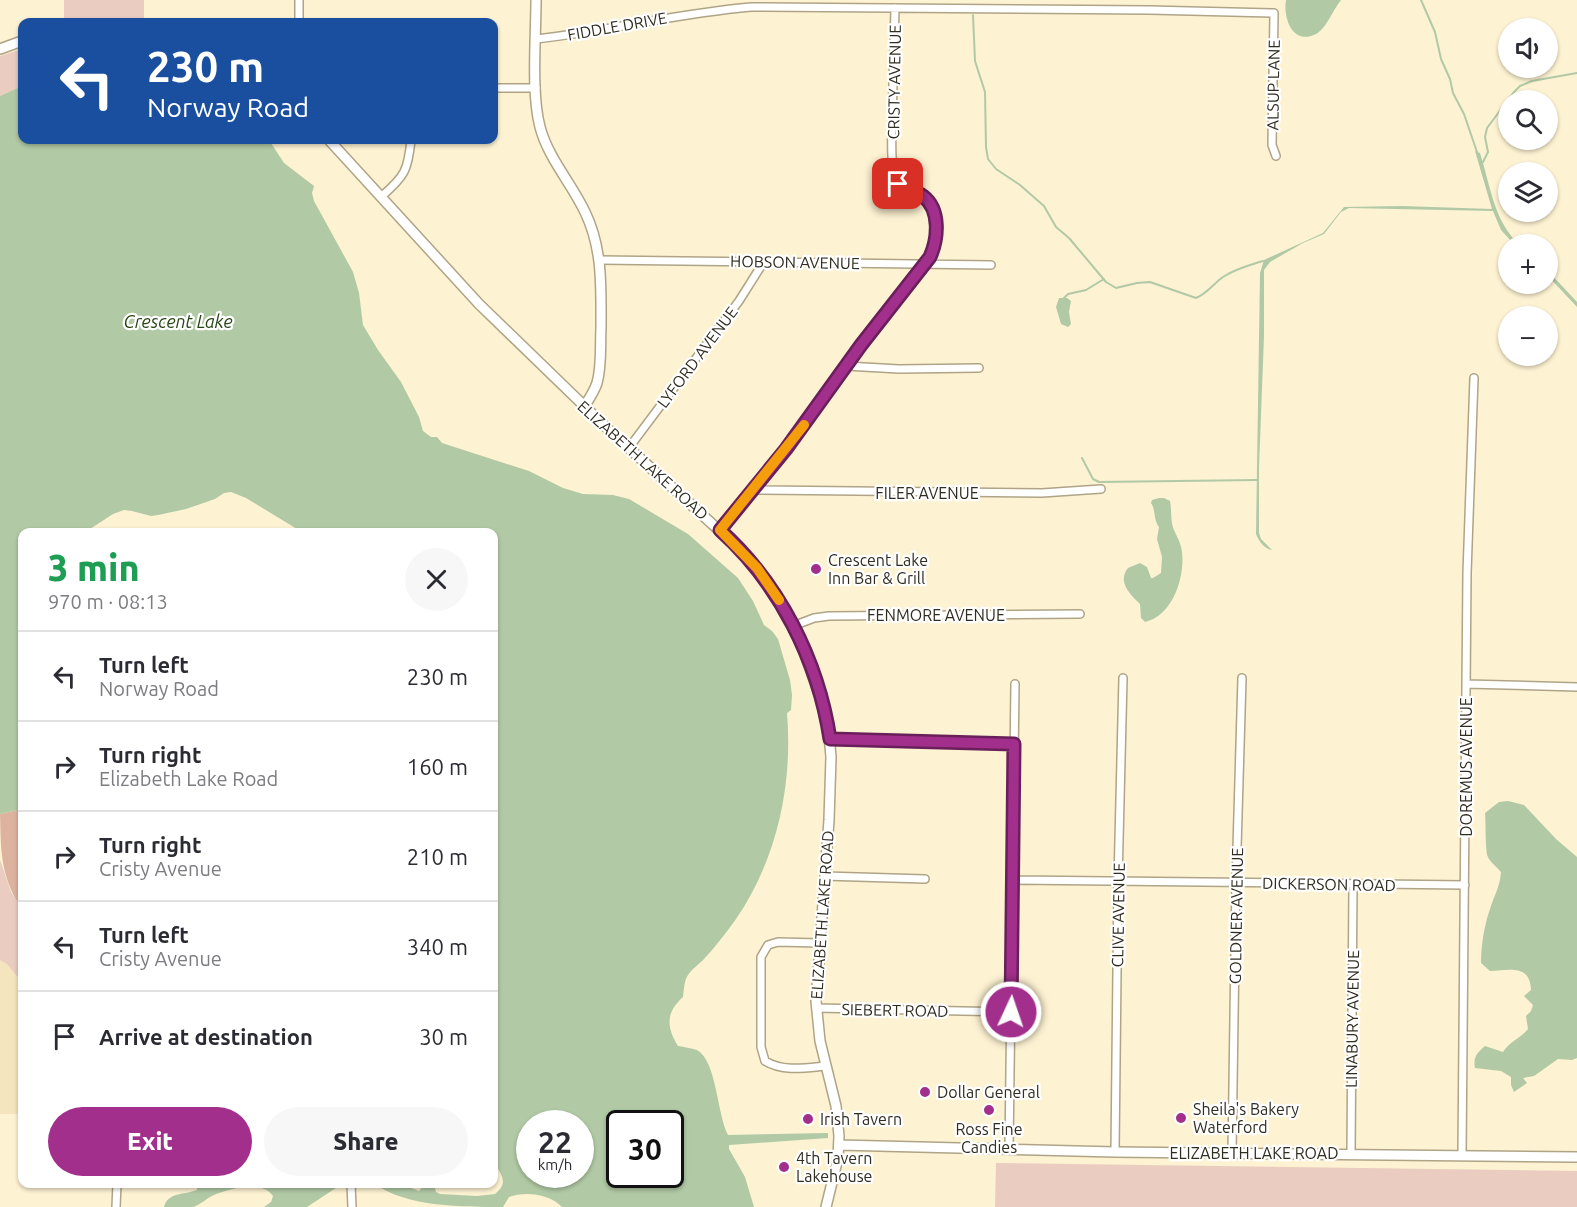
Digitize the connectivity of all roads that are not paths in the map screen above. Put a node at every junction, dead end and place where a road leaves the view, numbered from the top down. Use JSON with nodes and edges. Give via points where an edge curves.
{"nodes":[{"id":1,"x":300,"y":0,"type":"edge"},
{"id":2,"x":536,"y":0,"type":"edge"},
{"id":3,"x":1023,"y":0,"type":"edge"},
{"id":4,"x":1149,"y":0,"type":"edge"},
{"id":5,"x":751,"y":3,"type":"edge"},
{"id":6,"x":895,"y":8,"type":"junction"},
{"id":7,"x":1023,"y":9,"type":"junction"},
{"id":8,"x":1149,"y":10,"type":"junction"},
{"id":9,"x":1274,"y":13,"type":"joint"},
{"id":10,"x":299,"y":18,"type":"edge"},
{"id":11,"x":536,"y":39,"type":"junction"},
{"id":12,"x":18,"y":42,"type":"edge"},
{"id":13,"x":0,"y":49,"type":"edge"},
{"id":14,"x":498,"y":88,"type":"edge"},
{"id":15,"x":536,"y":88,"type":"junction"},
{"id":16,"x":333,"y":144,"type":"edge"},
{"id":17,"x":410,"y":144,"type":"edge"},
{"id":18,"x":1276,"y":156,"type":"dead end"},
{"id":19,"x":382,"y":196,"type":"junction"},
{"id":20,"x":600,"y":260,"type":"junction"},
{"id":21,"x":763,"y":262,"type":"junction"},
{"id":22,"x":924,"y":264,"type":"junction"},
{"id":23,"x":991,"y":265,"type":"dead end"},
{"id":24,"x":846,"y":366,"type":"junction"},
{"id":25,"x":979,"y":368,"type":"dead end"},
{"id":26,"x":1474,"y":378,"type":"dead end"},
{"id":27,"x":584,"y":407,"type":"junction"},
{"id":28,"x":628,"y":449,"type":"junction"},
{"id":29,"x":1101,"y":489,"type":"dead end"},
{"id":30,"x":752,"y":490,"type":"junction"},
{"id":31,"x":720,"y":530,"type":"junction"},
{"id":32,"x":1080,"y":614,"type":"dead end"},
{"id":33,"x":793,"y":626,"type":"junction"},
{"id":34,"x":1123,"y":678,"type":"dead end"},
{"id":35,"x":1242,"y":678,"type":"dead end"},
{"id":36,"x":1015,"y":684,"type":"dead end"},
{"id":37,"x":1466,"y":684,"type":"junction"},
{"id":38,"x":1577,"y":687,"type":"edge"},
{"id":39,"x":830,"y":739,"type":"junction"},
{"id":40,"x":1014,"y":744,"type":"junction"},
{"id":41,"x":824,"y":876,"type":"junction"},
{"id":42,"x":925,"y":879,"type":"dead end"},
{"id":43,"x":1013,"y":880,"type":"junction"},
{"id":44,"x":1118,"y":881,"type":"junction"},
{"id":45,"x":1236,"y":882,"type":"junction"},
{"id":46,"x":1353,"y":885,"type":"junction"},
{"id":47,"x":1465,"y":885,"type":"junction"},
{"id":48,"x":819,"y":943,"type":"junction"},
{"id":49,"x":816,"y":1008,"type":"junction"},
{"id":50,"x":1011,"y":1012,"type":"junction"},
{"id":51,"x":825,"y":1066,"type":"junction"},
{"id":52,"x":839,"y":1145,"type":"junction"},
{"id":53,"x":1009,"y":1150,"type":"junction"},
{"id":54,"x":1115,"y":1152,"type":"junction"},
{"id":55,"x":1232,"y":1153,"type":"junction"},
{"id":56,"x":1351,"y":1154,"type":"junction"},
{"id":57,"x":1462,"y":1155,"type":"junction"},
{"id":58,"x":1577,"y":1157,"type":"edge"},
{"id":59,"x":117,"y":1188,"type":"edge"},
{"id":60,"x":351,"y":1188,"type":"edge"},
{"id":61,"x":116,"y":1207,"type":"edge"},
{"id":62,"x":352,"y":1207,"type":"edge"},
{"id":63,"x":826,"y":1207,"type":"edge"}],
"edges":[{"from":1,"to":10,"type":"street"},
{"from":2,"to":11,"type":"street"},
{"from":3,"to":7,"type":"street"},
{"from":4,"to":8,"type":"street"},
{"from":5,"to":6,"type":"street","name":"FIDDLE DRIVE"},
{"from":5,"to":11,"type":"street","name":"FIDDLE DRIVE"},
{"from":6,"to":7,"type":"street","name":"FIDDLE DRIVE"},
{"from":6,"to":22,"type":"street","name":"CRISTY AVENUE","via":[[893,171],[898,184],[931,203],[936,231],[934,249]]},
{"from":7,"to":8,"type":"street","name":"FIDDLE DRIVE"},
{"from":8,"to":9,"type":"street","name":"FIDDLE DRIVE"},
{"from":9,"to":18,"type":"street","name":"ALSUP LANE","via":[[1272,145]]},
{"from":11,"to":15,"type":"street"},
{"from":12,"to":13,"type":"street"},
{"from":14,"to":15,"type":"street"},
{"from":15,"to":20,"type":"street","via":[[543,137],[585,212]]},
{"from":16,"to":19,"type":"street","name":"ELIZABETH LAKE ROAD"},
{"from":17,"to":19,"type":"street","via":[[406,169]]},
{"from":19,"to":27,"type":"street","name":"ELIZABETH LAKE ROAD","via":[[464,289]]},
{"from":20,"to":21,"type":"street","name":"HOBSON AVENUE"},
{"from":20,"to":27,"type":"street","via":[[600,363],[595,388]]},
{"from":21,"to":22,"type":"street","name":"HOBSON AVENUE"},
{"from":21,"to":28,"type":"street","name":"LYFORD AVENUE","via":[[739,301]]},
{"from":22,"to":23,"type":"street","name":"HOBSON AVENUE"},
{"from":22,"to":24,"type":"street","name":"CRISTY AVENUE"},
{"from":24,"to":25,"type":"street"},
{"from":24,"to":30,"type":"street","name":"CRISTY AVENUE"},
{"from":26,"to":37,"type":"street","name":"DOREMUS AVENUE"},
{"from":27,"to":28,"type":"street","name":"ELIZABETH LAKE ROAD"},
{"from":28,"to":31,"type":"street","name":"ELIZABETH LAKE ROAD"},
{"from":29,"to":30,"type":"street","name":"FILER AVENUE","via":[[1042,493]]},
{"from":30,"to":31,"type":"street","name":"CRISTY AVENUE"},
{"from":31,"to":33,"type":"street","name":"ELIZABETH LAKE ROAD","via":[[757,568]]},
{"from":32,"to":33,"type":"street","name":"FENMORE AVENUE","via":[[829,616]]},
{"from":33,"to":39,"type":"street","name":"ELIZABETH LAKE ROAD","via":[[817,685]]},
{"from":34,"to":44,"type":"street","name":"CLIVE AVENUE"},
{"from":35,"to":45,"type":"street","name":"GOLDNER AVENUE"},
{"from":36,"to":40,"type":"street"},
{"from":37,"to":38,"type":"street"},
{"from":37,"to":47,"type":"street","name":"DOREMUS AVENUE"},
{"from":39,"to":40,"type":"street"},
{"from":39,"to":41,"type":"street","name":"ELIZABETH LAKE ROAD"},
{"from":40,"to":43,"type":"street"},
{"from":41,"to":42,"type":"street"},
{"from":41,"to":48,"type":"street","name":"ELIZABETH LAKE ROAD"},
{"from":43,"to":44,"type":"street","name":"DICKERSON ROAD"},
{"from":43,"to":50,"type":"street"},
{"from":44,"to":45,"type":"street","name":"DICKERSON ROAD"},
{"from":44,"to":54,"type":"street","name":"CLIVE AVENUE"},
{"from":45,"to":46,"type":"street","name":"DICKERSON ROAD"},
{"from":45,"to":55,"type":"street","name":"GOLDNER AVENUE"},
{"from":46,"to":47,"type":"street","name":"DICKERSON ROAD"},
{"from":46,"to":56,"type":"street","name":"LINABURY AVENUE"},
{"from":47,"to":57,"type":"street","name":"DOREMUS AVENUE"},
{"from":48,"to":49,"type":"street","name":"ELIZABETH LAKE ROAD"},
{"from":48,"to":51,"type":"street","via":[[778,942],[764,951],[761,1047],[765,1062],[772,1066]]},
{"from":49,"to":50,"type":"street","name":"SIEBERT ROAD"},
{"from":49,"to":51,"type":"street","name":"ELIZABETH LAKE ROAD"},
{"from":50,"to":53,"type":"street"},
{"from":51,"to":52,"type":"street","name":"ELIZABETH LAKE ROAD","via":[[836,1106]]},
{"from":52,"to":53,"type":"street","name":"ELIZABETH LAKE ROAD"},
{"from":52,"to":63,"type":"street"},
{"from":53,"to":54,"type":"street","name":"ELIZABETH LAKE ROAD"},
{"from":54,"to":55,"type":"street","name":"ELIZABETH LAKE ROAD"},
{"from":55,"to":56,"type":"street","name":"ELIZABETH LAKE ROAD"},
{"from":56,"to":57,"type":"street","name":"ELIZABETH LAKE ROAD"},
{"from":57,"to":58,"type":"street","name":"ELIZABETH LAKE ROAD"},
{"from":59,"to":61,"type":"street"},
{"from":60,"to":62,"type":"street"}]}
